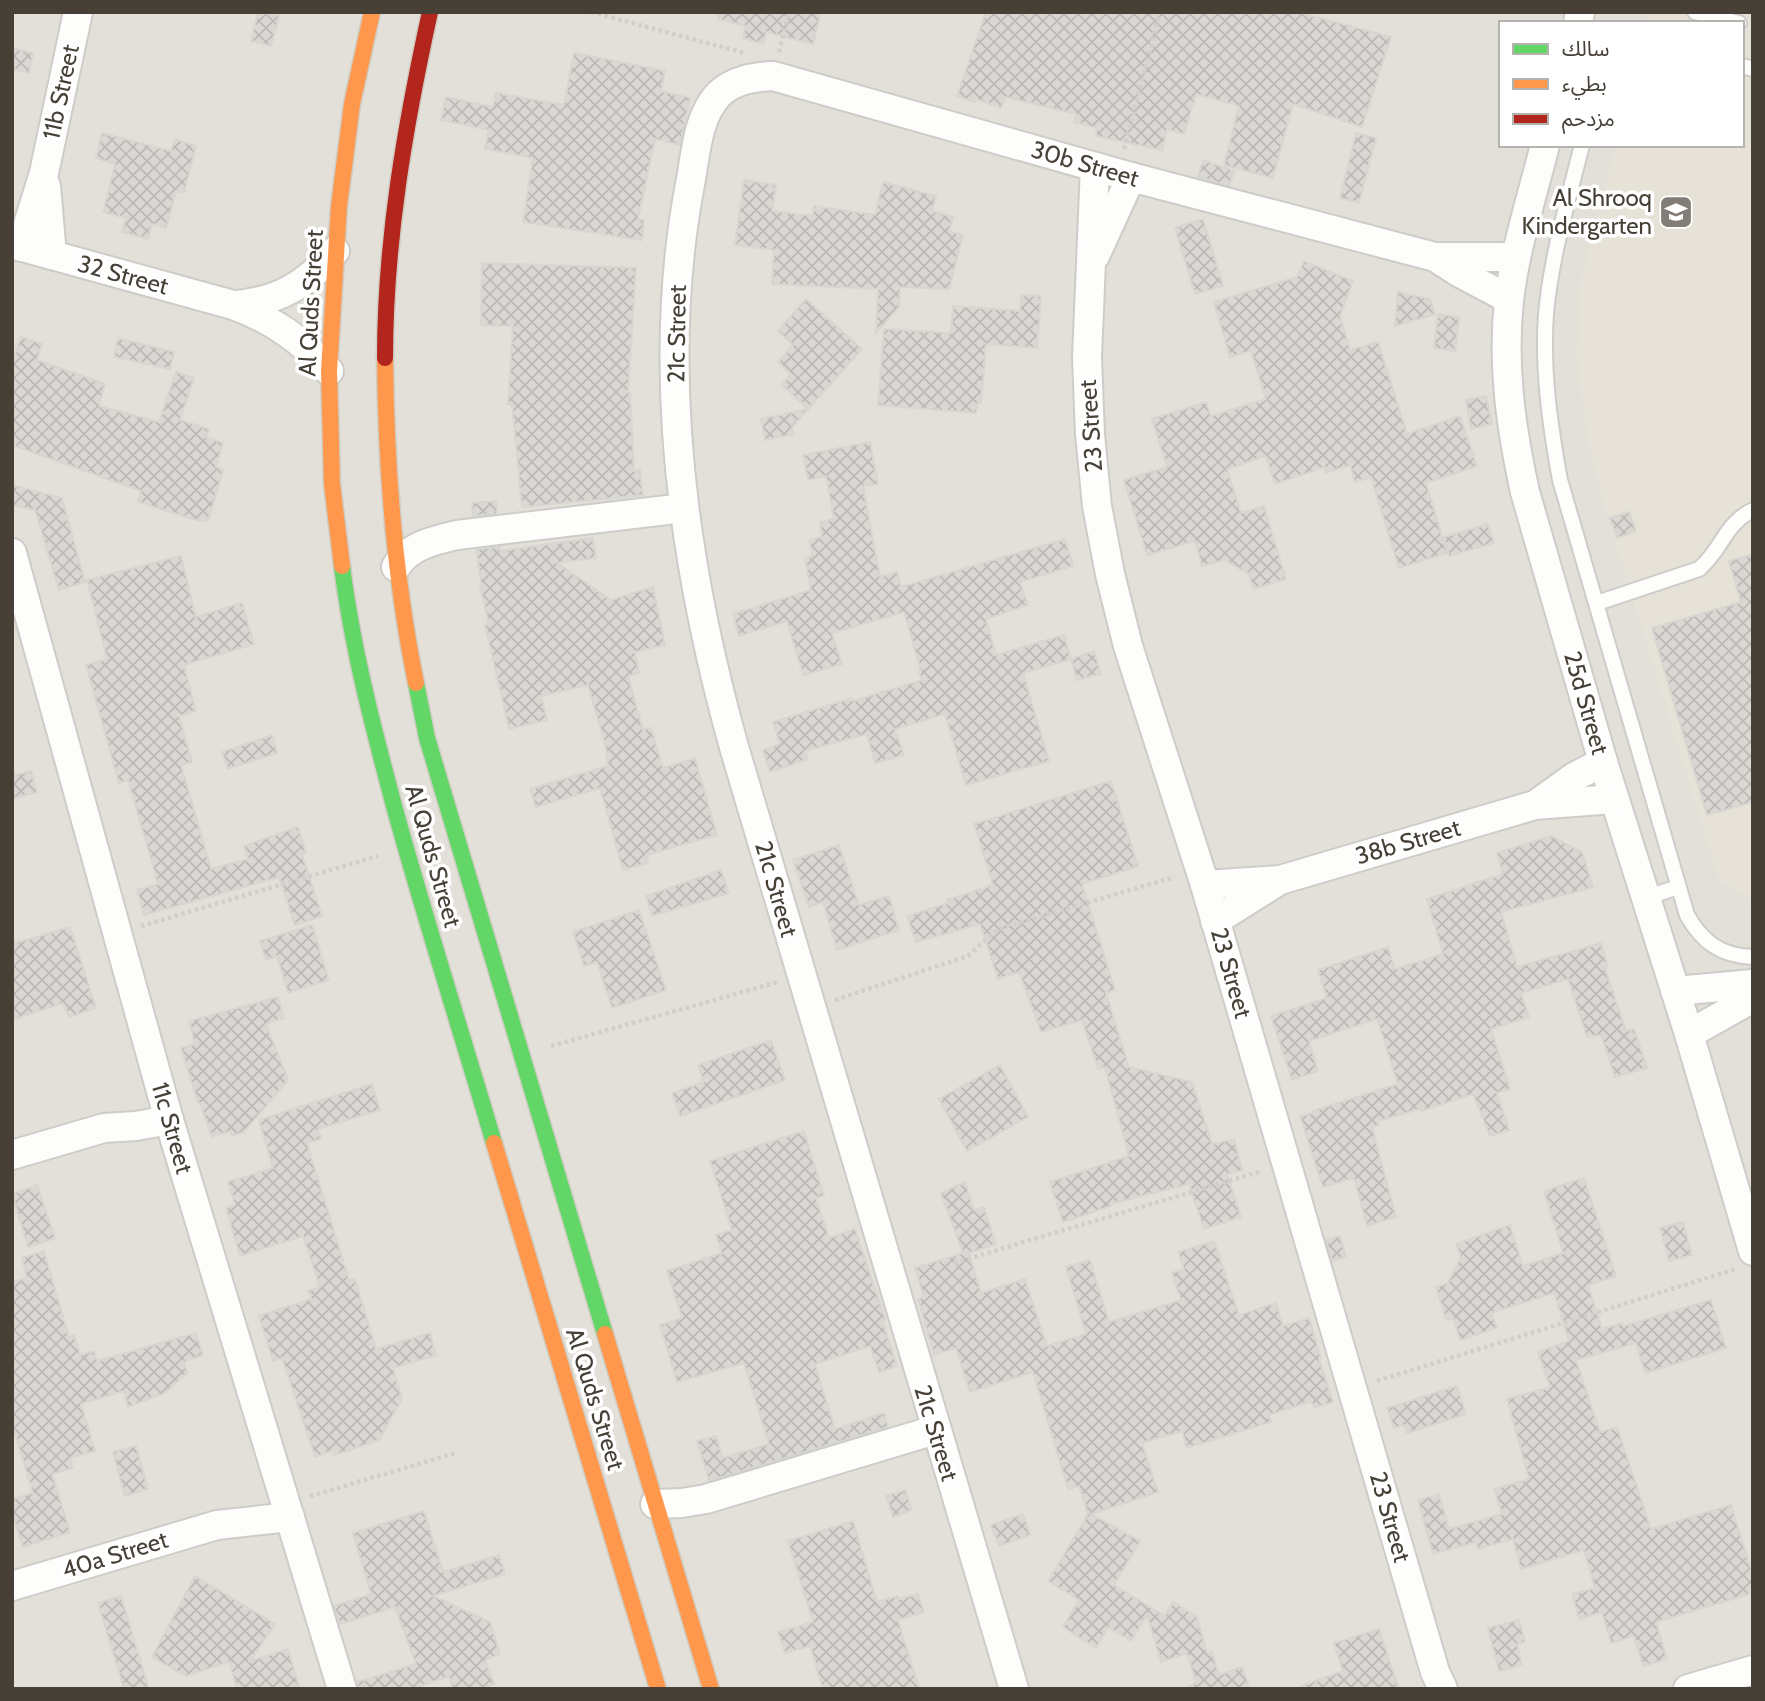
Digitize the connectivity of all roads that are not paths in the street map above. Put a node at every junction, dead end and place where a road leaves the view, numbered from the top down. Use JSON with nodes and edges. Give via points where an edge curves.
{"nodes":[{"id":1,"x":78,"y":12,"type":"edge"},
{"id":2,"x":372,"y":12,"type":"edge"},
{"id":3,"x":430,"y":12,"type":"edge"},
{"id":4,"x":1695,"y":12,"type":"edge"},
{"id":5,"x":1732,"y":21,"type":"edge"},
{"id":6,"x":736,"y":82,"type":"joint"},
{"id":7,"x":1544,"y":147,"type":"edge"},
{"id":8,"x":1582,"y":147,"type":"edge"},
{"id":9,"x":1115,"y":172,"type":"junction"},
{"id":10,"x":44,"y":173,"type":"junction"},
{"id":11,"x":17,"y":246,"type":"edge"},
{"id":12,"x":335,"y":251,"type":"junction"},
{"id":13,"x":52,"y":255,"type":"junction"},
{"id":14,"x":1435,"y":257,"type":"junction"},
{"id":15,"x":1516,"y":257,"type":"junction"},
{"id":16,"x":1091,"y":265,"type":"junction"},
{"id":17,"x":1509,"y":299,"type":"junction"},
{"id":18,"x":233,"y":305,"type":"junction"},
{"id":19,"x":330,"y":371,"type":"junction"},
{"id":20,"x":332,"y":484,"type":"junction"},
{"id":21,"x":684,"y":508,"type":"junction"},
{"id":22,"x":1753,"y":510,"type":"edge"},
{"id":23,"x":14,"y":558,"type":"edge"},
{"id":24,"x":396,"y":567,"type":"junction"},
{"id":25,"x":363,"y":596,"type":"dead end"},
{"id":26,"x":1597,"y":603,"type":"junction"},
{"id":27,"x":427,"y":738,"type":"junction"},
{"id":28,"x":412,"y":747,"type":"dead end"},
{"id":29,"x":1603,"y":762,"type":"junction"},
{"id":30,"x":1614,"y":799,"type":"junction"},
{"id":31,"x":1535,"y":805,"type":"junction"},
{"id":32,"x":1202,"y":877,"type":"junction"},
{"id":33,"x":1280,"y":880,"type":"junction"},
{"id":34,"x":1678,"y":887,"type":"junction"},
{"id":35,"x":1644,"y":898,"type":"junction"},
{"id":36,"x":1215,"y":921,"type":"junction"},
{"id":37,"x":1753,"y":957,"type":"edge"},
{"id":38,"x":1753,"y":984,"type":"edge"},
{"id":39,"x":1675,"y":991,"type":"junction"},
{"id":40,"x":1753,"y":998,"type":"edge"},
{"id":41,"x":1689,"y":1034,"type":"junction"},
{"id":42,"x":167,"y":1110,"type":"junction"},
{"id":43,"x":12,"y":1154,"type":"edge"},
{"id":44,"x":1746,"y":1259,"type":"edge"},
{"id":45,"x":935,"y":1430,"type":"junction"},
{"id":46,"x":286,"y":1503,"type":"junction"},
{"id":47,"x":655,"y":1504,"type":"junction"},
{"id":48,"x":12,"y":1586,"type":"edge"},
{"id":49,"x":1753,"y":1670,"type":"edge"},
{"id":50,"x":1438,"y":1683,"type":"edge"},
{"id":51,"x":342,"y":1689,"type":"edge"},
{"id":52,"x":658,"y":1689,"type":"edge"},
{"id":53,"x":711,"y":1689,"type":"edge"},
{"id":54,"x":1014,"y":1689,"type":"edge"},
{"id":55,"x":1688,"y":1689,"type":"edge"}],
"edges":[{"from":1,"to":10,"type":"street","name":"11b Street"},
{"from":2,"to":12,"type":"main road","name":"Al Quds Street","via":[[352,104]]},
{"from":3,"to":24,"type":"main road","name":"Al Quds Street","via":[[408,114],[393,218],[387,438]]},
{"from":4,"to":5,"type":"lane"},
{"from":6,"to":9,"type":"street","name":"30b Street","via":[[773,76]]},
{"from":6,"to":21,"type":"street","name":"21c Street","via":[[707,109],[681,246],[674,355]]},
{"from":7,"to":15,"type":"street","name":"25d Street"},
{"from":8,"to":26,"type":"lane","via":[[1554,259],[1546,314],[1545,370],[1560,480]]},
{"from":9,"to":14,"type":"street","name":"30b Street"},
{"from":9,"to":16,"type":"street","name":"23 Street"},
{"from":9,"to":16,"type":"street","name":"23 Street"},
{"from":10,"to":11,"type":"street","name":"11b Street"},
{"from":10,"to":13,"type":"street","name":"11b Street"},
{"from":11,"to":13,"type":"street","name":"32 Street"},
{"from":12,"to":18,"type":"street","name":"32 Street","via":[[320,269],[280,296]]},
{"from":12,"to":19,"type":"main road","name":"Al Quds Street"},
{"from":13,"to":18,"type":"street","name":"32 Street"},
{"from":14,"to":15,"type":"street","name":"30b Street"},
{"from":14,"to":17,"type":"street","name":"30b Street"},
{"from":15,"to":17,"type":"street","name":"25d Street"},
{"from":16,"to":32,"type":"street","name":"23 Street","via":[[1087,358],[1100,520],[1128,646]]},
{"from":17,"to":29,"type":"street","name":"25d Street","via":[[1507,376],[1517,456]]},
{"from":18,"to":19,"type":"street","name":"32 Street","via":[[287,330]]},
{"from":19,"to":20,"type":"main road","name":"Al Quds Street"},
{"from":20,"to":25,"type":"main road","via":[[348,528]]},
{"from":20,"to":52,"type":"main road","name":"Al Quds Street","via":[[358,660],[378,746]]},
{"from":21,"to":24,"type":"street","via":[[457,535],[427,543],[401,558]]},
{"from":21,"to":45,"type":"street","name":"21c Street","via":[[697,599],[715,678]]},
{"from":22,"to":26,"type":"lane","via":[[1730,526],[1699,569]]},
{"from":23,"to":42,"type":"street","name":"11c Street"},
{"from":24,"to":27,"type":"main road","name":"Al Quds Street"},
{"from":26,"to":34,"type":"lane"},
{"from":27,"to":28,"type":"main road"},
{"from":27,"to":47,"type":"main road","name":"Al Quds Street"},
{"from":29,"to":30,"type":"street","name":"25d Street"},
{"from":29,"to":31,"type":"street","name":"38b Street"},
{"from":30,"to":31,"type":"street","name":"38b Street"},
{"from":30,"to":35,"type":"street","name":"25d Street"},
{"from":31,"to":33,"type":"street","name":"38b Street"},
{"from":32,"to":33,"type":"street","name":"38b Street"},
{"from":32,"to":36,"type":"street","name":"23 Street"},
{"from":33,"to":36,"type":"street","name":"38b Street"},
{"from":34,"to":35,"type":"lane"},
{"from":34,"to":37,"type":"lane","via":[[1696,931],[1729,954]]},
{"from":35,"to":39,"type":"street","name":"25d Street"},
{"from":36,"to":50,"type":"street","name":"23 Street"},
{"from":38,"to":39,"type":"street"},
{"from":39,"to":41,"type":"street","name":"25d Street"},
{"from":40,"to":41,"type":"street"},
{"from":41,"to":44,"type":"street","name":"25d Street"},
{"from":42,"to":43,"type":"street","via":[[136,1126],[104,1128]]},
{"from":42,"to":46,"type":"street","name":"11c Street"},
{"from":45,"to":47,"type":"street","via":[[705,1499]]},
{"from":45,"to":54,"type":"street","name":"21c Street"},
{"from":46,"to":48,"type":"street","name":"40a Street"},
{"from":46,"to":51,"type":"street","name":"11c Street"},
{"from":47,"to":53,"type":"main road","name":"Al Quds Street"},
{"from":49,"to":55,"type":"street"}]}
